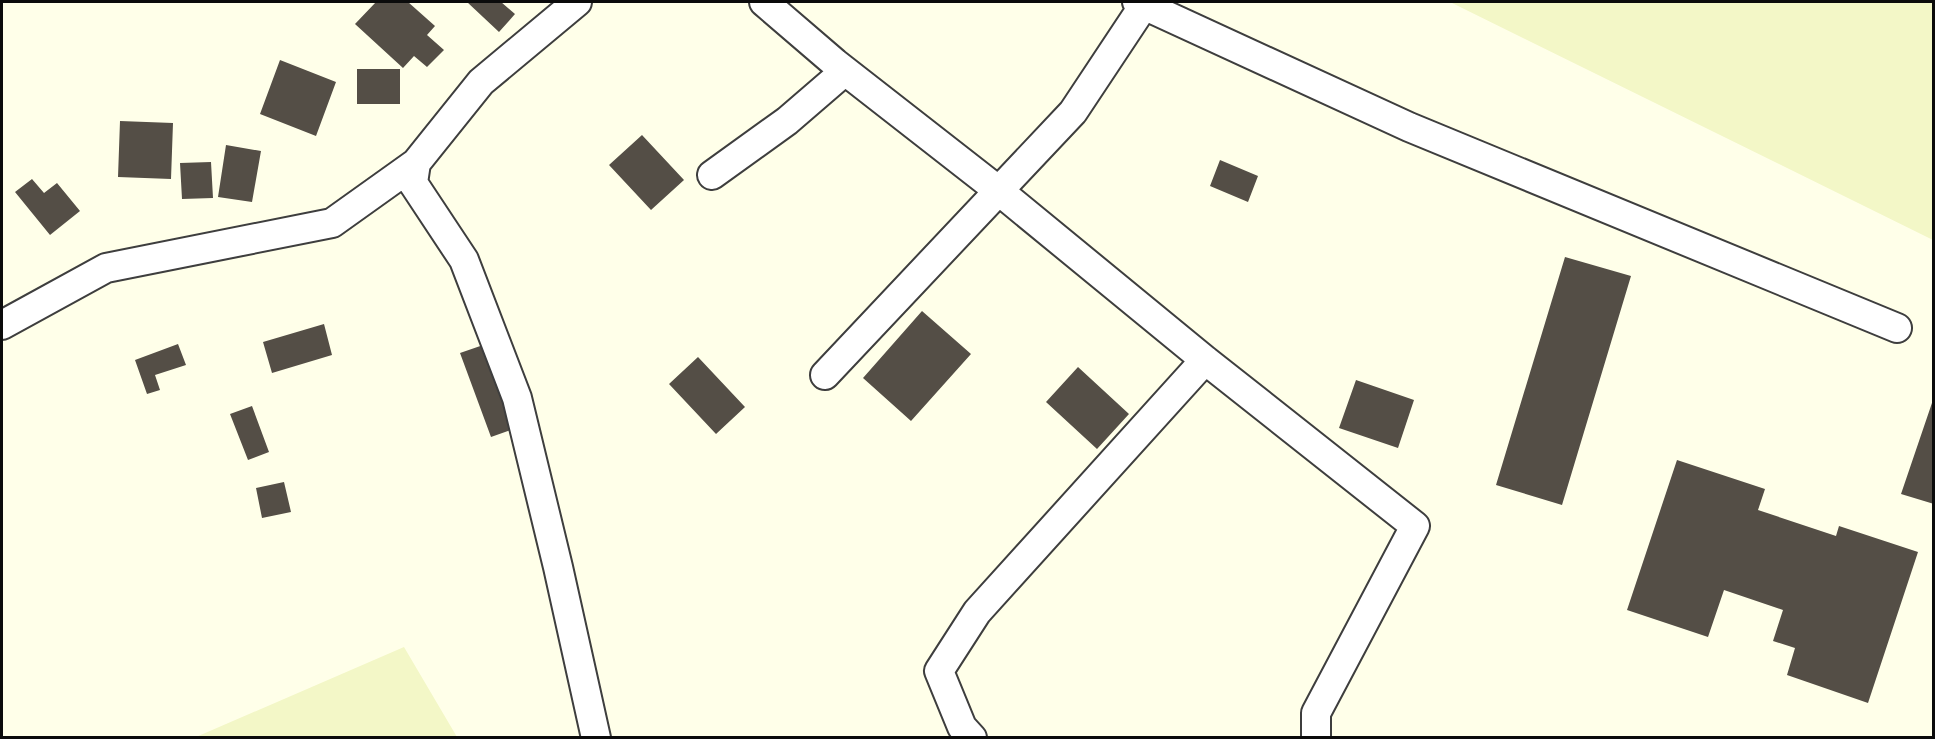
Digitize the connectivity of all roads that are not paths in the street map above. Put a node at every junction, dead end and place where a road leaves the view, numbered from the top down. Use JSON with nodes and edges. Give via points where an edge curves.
{"nodes":[{"id":1,"x":577,"y":2,"type":"edge"},
{"id":2,"x":764,"y":2,"type":"edge"},
{"id":3,"x":1143,"y":3,"type":"edge"},
{"id":4,"x":845,"y":71,"type":"junction"},
{"id":5,"x":416,"y":163,"type":"junction"},
{"id":6,"x":712,"y":175,"type":"dead end"},
{"id":7,"x":999,"y":191,"type":"junction"},
{"id":8,"x":3,"y":322,"type":"edge"},
{"id":9,"x":1897,"y":328,"type":"dead end"},
{"id":10,"x":1205,"y":360,"type":"junction"},
{"id":11,"x":825,"y":375,"type":"dead end"},
{"id":12,"x":596,"y":738,"type":"edge"},
{"id":13,"x":972,"y":738,"type":"edge"},
{"id":14,"x":1316,"y":738,"type":"edge"}],
"edges":[{"from":1,"to":5,"type":"street","via":[[481,82]]},
{"from":2,"to":4,"type":"street"},
{"from":3,"to":7,"type":"street","via":[[1073,112]]},
{"from":3,"to":9,"type":"street","via":[[1409,127]]},
{"from":4,"to":6,"type":"street","via":[[787,122]]},
{"from":4,"to":7,"type":"street"},
{"from":5,"to":8,"type":"street","via":[[332,223],[106,268]]},
{"from":5,"to":12,"type":"street","via":[[413,183],[464,260],[517,398]]},
{"from":7,"to":10,"type":"street"},
{"from":7,"to":11,"type":"street"},
{"from":10,"to":13,"type":"street","via":[[977,612],[939,671],[962,727]]},
{"from":10,"to":14,"type":"street","via":[[1415,526],[1316,713]]}]}
